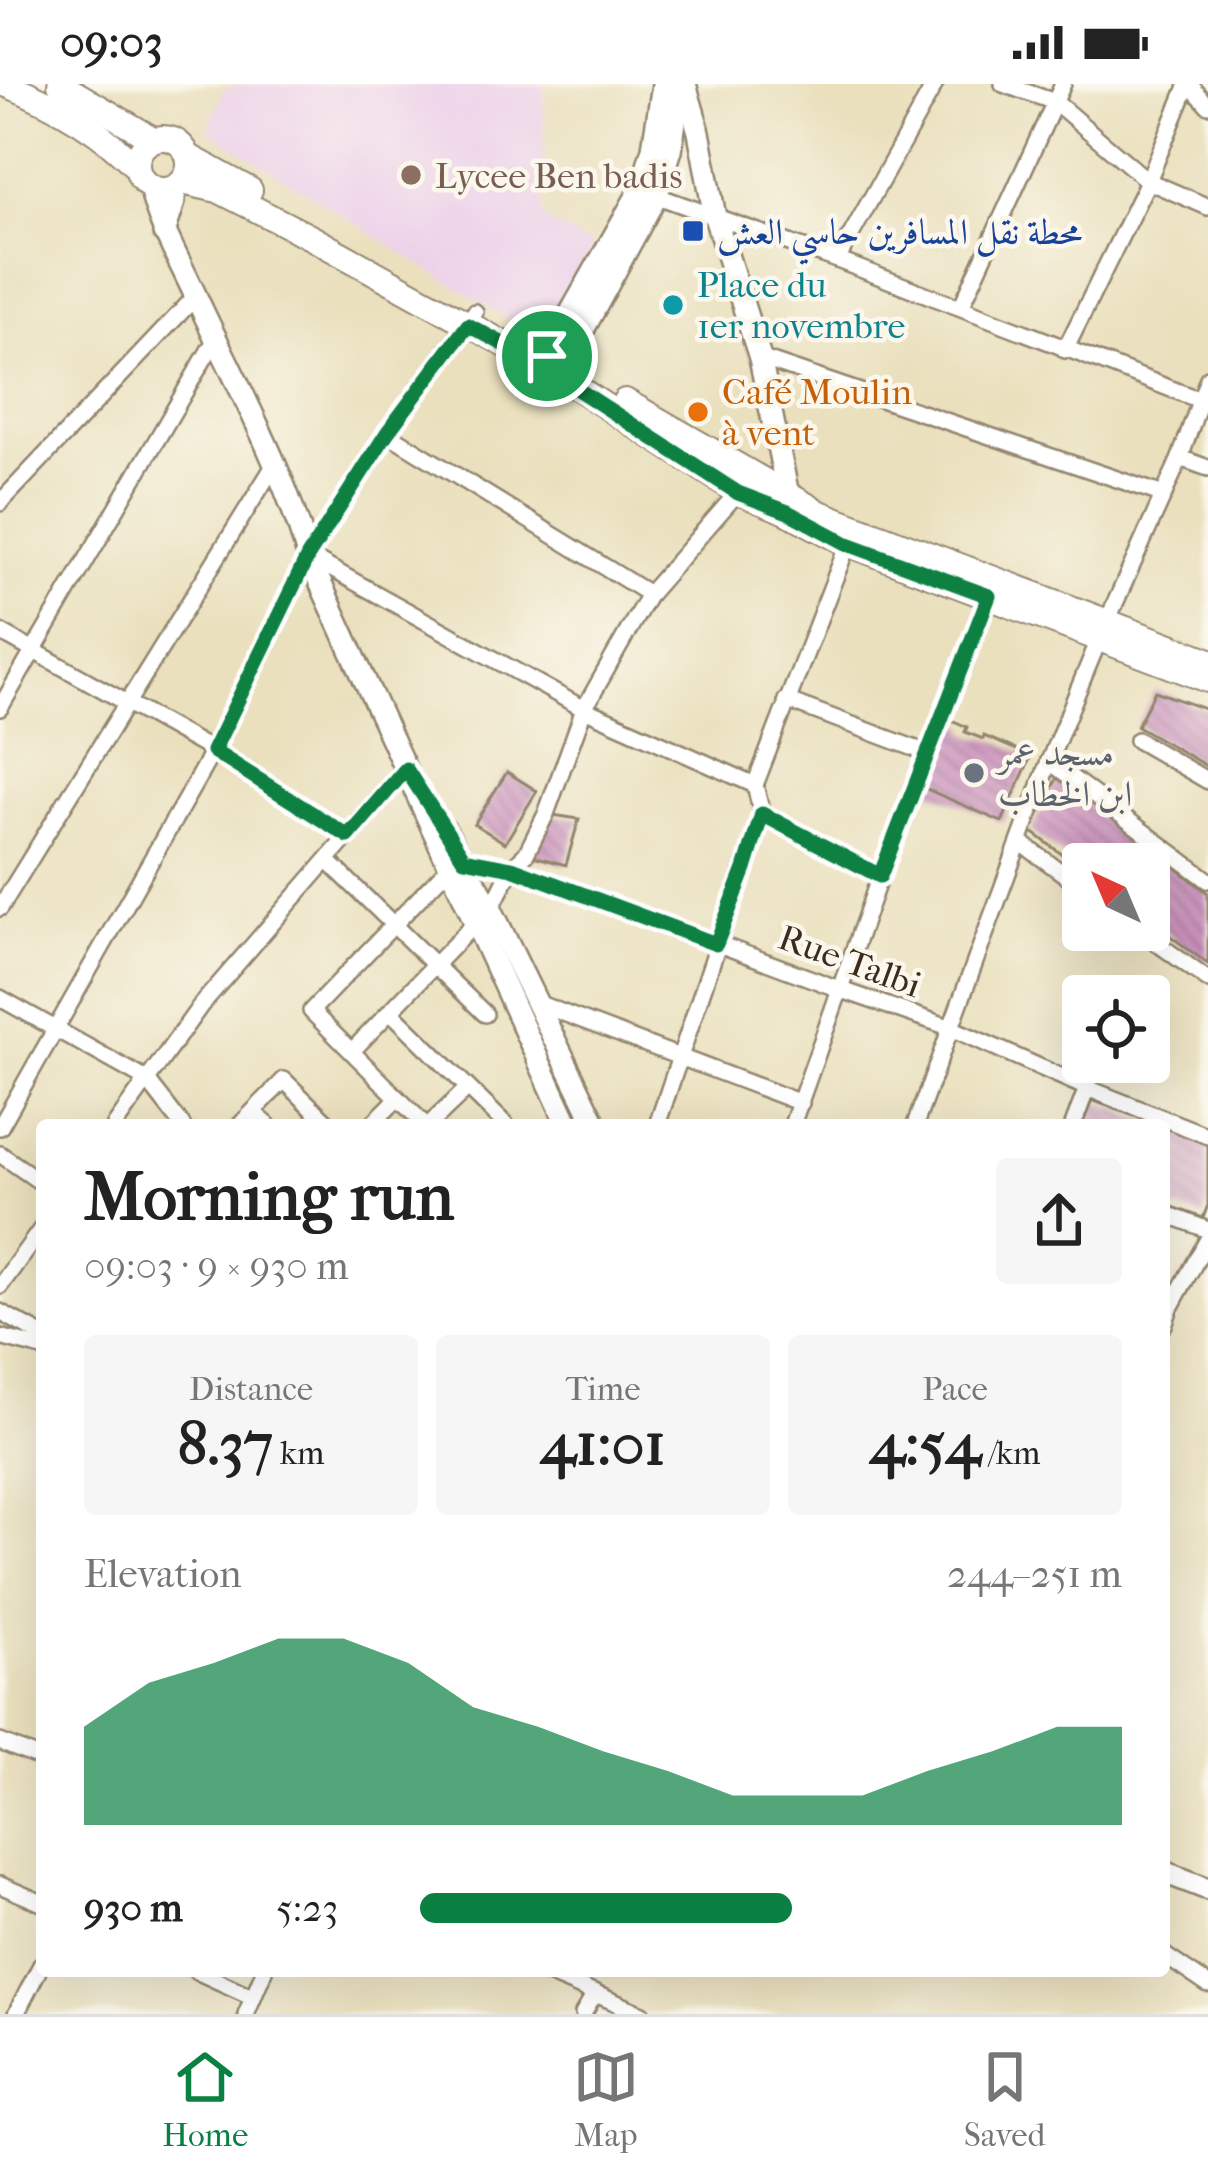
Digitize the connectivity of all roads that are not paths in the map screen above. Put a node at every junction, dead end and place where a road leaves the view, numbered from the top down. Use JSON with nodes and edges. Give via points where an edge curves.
{"nodes":[{"id":1,"x":5,"y":84,"type":"edge"},
{"id":2,"x":663,"y":84,"type":"edge"},
{"id":3,"x":682,"y":84,"type":"edge"},
{"id":4,"x":935,"y":84,"type":"edge"},
{"id":5,"x":1003,"y":84,"type":"edge"},
{"id":6,"x":1063,"y":84,"type":"edge"},
{"id":7,"x":1188,"y":84,"type":"edge"},
{"id":8,"x":70,"y":87,"type":"edge"},
{"id":9,"x":1055,"y":102,"type":"junction"},
{"id":10,"x":1208,"y":105,"type":"edge"},
{"id":11,"x":154,"y":139,"type":"junction"},
{"id":12,"x":188,"y":156,"type":"junction"},
{"id":13,"x":161,"y":181,"type":"junction"},
{"id":14,"x":1148,"y":181,"type":"junction"},
{"id":15,"x":649,"y":193,"type":"junction"},
{"id":16,"x":1208,"y":207,"type":"edge"},
{"id":17,"x":715,"y":218,"type":"junction"},
{"id":18,"x":837,"y":260,"type":"junction"},
{"id":19,"x":196,"y":296,"type":"junction"},
{"id":20,"x":961,"y":307,"type":"junction"},
{"id":21,"x":471,"y":319,"type":"junction"},
{"id":22,"x":215,"y":340,"type":"junction"},
{"id":23,"x":1065,"y":350,"type":"junction"},
{"id":24,"x":760,"y":358,"type":"junction"},
{"id":25,"x":552,"y":365,"type":"junction"},
{"id":26,"x":1208,"y":378,"type":"edge"},
{"id":27,"x":1204,"y":402,"type":"edge"},
{"id":28,"x":387,"y":433,"type":"junction"},
{"id":29,"x":1180,"y":458,"type":"junction"},
{"id":30,"x":274,"y":464,"type":"junction"},
{"id":31,"x":1208,"y":468,"type":"edge"},
{"id":32,"x":738,"y":493,"type":"junction"},
{"id":33,"x":788,"y":495,"type":"junction"},
{"id":34,"x":1164,"y":495,"type":"junction"},
{"id":35,"x":0,"y":503,"type":"edge"},
{"id":36,"x":848,"y":544,"type":"junction"},
{"id":37,"x":308,"y":556,"type":"junction"},
{"id":38,"x":649,"y":594,"type":"junction"},
{"id":39,"x":989,"y":596,"type":"junction"},
{"id":40,"x":1104,"y":629,"type":"junction"},
{"id":41,"x":0,"y":632,"type":"edge"},
{"id":42,"x":34,"y":651,"type":"junction"},
{"id":43,"x":1208,"y":660,"type":"edge"},
{"id":44,"x":1208,"y":680,"type":"edge"},
{"id":45,"x":786,"y":700,"type":"junction"},
{"id":46,"x":127,"y":702,"type":"junction"},
{"id":47,"x":0,"y":708,"type":"edge"},
{"id":48,"x":584,"y":709,"type":"junction"},
{"id":49,"x":1137,"y":740,"type":"dead end"},
{"id":50,"x":213,"y":751,"type":"junction"},
{"id":51,"x":927,"y":753,"type":"junction"},
{"id":52,"x":1049,"y":761,"type":"junction"},
{"id":53,"x":406,"y":769,"type":"junction"},
{"id":54,"x":1208,"y":781,"type":"edge"},
{"id":55,"x":755,"y":785,"type":"junction"},
{"id":56,"x":762,"y":814,"type":"junction"},
{"id":57,"x":348,"y":836,"type":"junction"},
{"id":58,"x":1020,"y":842,"type":"junction"},
{"id":59,"x":327,"y":860,"type":"junction"},
{"id":60,"x":457,"y":862,"type":"junction"},
{"id":61,"x":512,"y":868,"type":"junction"},
{"id":62,"x":1062,"y":873,"type":"edge"},
{"id":63,"x":880,"y":876,"type":"junction"},
{"id":64,"x":1208,"y":880,"type":"edge"},
{"id":65,"x":0,"y":908,"type":"edge"},
{"id":66,"x":483,"y":916,"type":"junction"},
{"id":67,"x":394,"y":925,"type":"junction"},
{"id":68,"x":716,"y":944,"type":"junction"},
{"id":69,"x":1168,"y":951,"type":"edge"},
{"id":70,"x":434,"y":964,"type":"junction"},
{"id":71,"x":1208,"y":980,"type":"edge"},
{"id":72,"x":839,"y":989,"type":"junction"},
{"id":73,"x":0,"y":998,"type":"edge"},
{"id":74,"x":537,"y":1004,"type":"junction"},
{"id":75,"x":390,"y":1011,"type":"junction"},
{"id":76,"x":485,"y":1015,"type":"dead end"},
{"id":77,"x":949,"y":1027,"type":"junction"},
{"id":78,"x":55,"y":1029,"type":"junction"},
{"id":79,"x":352,"y":1052,"type":"junction"},
{"id":80,"x":679,"y":1057,"type":"junction"},
{"id":81,"x":147,"y":1081,"type":"junction"},
{"id":82,"x":468,"y":1088,"type":"junction"},
{"id":83,"x":1088,"y":1088,"type":"junction"},
{"id":84,"x":398,"y":1098,"type":"junction"},
{"id":85,"x":801,"y":1102,"type":"junction"},
{"id":86,"x":253,"y":1112,"type":"junction"},
{"id":87,"x":120,"y":1119,"type":"edge"},
{"id":88,"x":177,"y":1119,"type":"edge"},
{"id":89,"x":246,"y":1119,"type":"edge"},
{"id":90,"x":261,"y":1119,"type":"edge"},
{"id":91,"x":325,"y":1119,"type":"edge"},
{"id":92,"x":377,"y":1119,"type":"edge"},
{"id":93,"x":421,"y":1119,"type":"edge"},
{"id":94,"x":434,"y":1119,"type":"edge"},
{"id":95,"x":500,"y":1119,"type":"edge"},
{"id":96,"x":566,"y":1119,"type":"edge"},
{"id":97,"x":593,"y":1119,"type":"edge"},
{"id":98,"x":659,"y":1119,"type":"edge"},
{"id":99,"x":794,"y":1119,"type":"edge"},
{"id":100,"x":917,"y":1119,"type":"edge"},
{"id":101,"x":1075,"y":1119,"type":"edge"},
{"id":102,"x":1166,"y":1119,"type":"edge"},
{"id":103,"x":1170,"y":1121,"type":"edge"},
{"id":104,"x":0,"y":1126,"type":"edge"},
{"id":105,"x":1208,"y":1136,"type":"edge"},
{"id":106,"x":0,"y":1154,"type":"edge"},
{"id":107,"x":36,"y":1179,"type":"edge"},
{"id":108,"x":1170,"y":1215,"type":"edge"},
{"id":109,"x":1208,"y":1230,"type":"edge"},
{"id":110,"x":36,"y":1236,"type":"edge"},
{"id":111,"x":1208,"y":1239,"type":"edge"},
{"id":112,"x":0,"y":1286,"type":"edge"},
{"id":113,"x":1170,"y":1306,"type":"edge"},
{"id":114,"x":0,"y":1312,"type":"edge"},
{"id":115,"x":36,"y":1332,"type":"edge"},
{"id":116,"x":0,"y":1337,"type":"edge"},
{"id":117,"x":36,"y":1346,"type":"edge"},
{"id":118,"x":0,"y":1742,"type":"edge"},
{"id":119,"x":36,"y":1757,"type":"edge"},
{"id":120,"x":1170,"y":1874,"type":"edge"},
{"id":121,"x":0,"y":1885,"type":"edge"},
{"id":122,"x":1208,"y":1888,"type":"edge"},
{"id":123,"x":36,"y":1900,"type":"edge"},
{"id":124,"x":1170,"y":1959,"type":"edge"},
{"id":125,"x":36,"y":1975,"type":"edge"},
{"id":126,"x":209,"y":1977,"type":"edge"},
{"id":127,"x":261,"y":1977,"type":"edge"},
{"id":128,"x":555,"y":1977,"type":"edge"},
{"id":129,"x":1208,"y":1985,"type":"edge"},
{"id":130,"x":595,"y":1994,"type":"junction"},
{"id":131,"x":253,"y":1997,"type":"junction"},
{"id":132,"x":16,"y":2014,"type":"edge"},
{"id":133,"x":245,"y":2014,"type":"edge"},
{"id":134,"x":583,"y":2014,"type":"edge"},
{"id":135,"x":643,"y":2014,"type":"edge"}],
"edges":[{"from":1,"to":13,"type":"main road","via":[[83,124]]},
{"from":2,"to":15,"type":"street"},
{"from":3,"to":15,"type":"street","via":[[671,150]]},
{"from":3,"to":17,"type":"street"},
{"from":4,"to":18,"type":"street"},
{"from":5,"to":9,"type":"street"},
{"from":6,"to":9,"type":"street"},
{"from":7,"to":10,"type":"street"},
{"from":7,"to":14,"type":"street"},
{"from":8,"to":11,"type":"main road"},
{"from":9,"to":14,"type":"street"},
{"from":9,"to":20,"type":"street"},
{"from":11,"to":12,"type":"main road","via":[[170,139]]},
{"from":11,"to":13,"type":"main road","via":[[140,150]]},
{"from":12,"to":13,"type":"main road","via":[[189,170]]},
{"from":12,"to":21,"type":"main road"},
{"from":13,"to":19,"type":"street","via":[[164,233]]},
{"from":13,"to":21,"type":"main road","via":[[218,190]]},
{"from":14,"to":16,"type":"street"},
{"from":14,"to":23,"type":"street"},
{"from":15,"to":17,"type":"street"},
{"from":15,"to":25,"type":"street"},
{"from":17,"to":18,"type":"street"},
{"from":17,"to":24,"type":"street"},
{"from":18,"to":20,"type":"street"},
{"from":19,"to":22,"type":"street"},
{"from":19,"to":35,"type":"street"},
{"from":20,"to":23,"type":"street"},
{"from":21,"to":25,"type":"main road"},
{"from":21,"to":28,"type":"street"},
{"from":22,"to":30,"type":"street"},
{"from":22,"to":42,"type":"street"},
{"from":23,"to":27,"type":"street"},
{"from":24,"to":33,"type":"street"},
{"from":24,"to":34,"type":"street"},
{"from":25,"to":32,"type":"main road"},
{"from":25,"to":33,"type":"main road"},
{"from":26,"to":27,"type":"street"},
{"from":27,"to":29,"type":"street"},
{"from":28,"to":37,"type":"street"},
{"from":28,"to":38,"type":"street"},
{"from":29,"to":31,"type":"street"},
{"from":29,"to":34,"type":"street"},
{"from":30,"to":37,"type":"street"},
{"from":30,"to":46,"type":"street"},
{"from":32,"to":36,"type":"main road"},
{"from":32,"to":38,"type":"street"},
{"from":33,"to":40,"type":"main road"},
{"from":34,"to":40,"type":"street"},
{"from":36,"to":39,"type":"main road"},
{"from":36,"to":45,"type":"street"},
{"from":37,"to":48,"type":"street"},
{"from":37,"to":50,"type":"street"},
{"from":37,"to":53,"type":"street"},
{"from":38,"to":48,"type":"street"},
{"from":39,"to":40,"type":"main road"},
{"from":39,"to":51,"type":"street"},
{"from":40,"to":43,"type":"main road"},
{"from":40,"to":44,"type":"main road"},
{"from":40,"to":52,"type":"street"},
{"from":41,"to":42,"type":"street"},
{"from":42,"to":46,"type":"street"},
{"from":42,"to":47,"type":"street"},
{"from":45,"to":51,"type":"street"},
{"from":45,"to":55,"type":"street"},
{"from":46,"to":50,"type":"street"},
{"from":46,"to":65,"type":"street"},
{"from":48,"to":55,"type":"street"},
{"from":48,"to":61,"type":"street","via":[[546,814]]},
{"from":49,"to":54,"type":"street"},
{"from":50,"to":57,"type":"street"},
{"from":50,"to":78,"type":"street"},
{"from":51,"to":63,"type":"street"},
{"from":52,"to":58,"type":"street"},
{"from":52,"to":64,"type":"street"},
{"from":53,"to":57,"type":"street"},
{"from":53,"to":60,"type":"street"},
{"from":55,"to":56,"type":"street"},
{"from":56,"to":63,"type":"street"},
{"from":56,"to":68,"type":"street"},
{"from":57,"to":59,"type":"street"},
{"from":58,"to":62,"type":"street"},
{"from":58,"to":77,"type":"street"},
{"from":59,"to":67,"type":"street"},
{"from":59,"to":81,"type":"street"},
{"from":60,"to":61,"type":"street","name":"Rue Talbi"},
{"from":60,"to":66,"type":"street"},
{"from":60,"to":67,"type":"street"},
{"from":61,"to":66,"type":"street"},
{"from":61,"to":68,"type":"street","name":"Rue Talbi"},
{"from":63,"to":72,"type":"street"},
{"from":66,"to":70,"type":"street"},
{"from":66,"to":74,"type":"street"},
{"from":66,"to":96,"type":"street"},
{"from":67,"to":70,"type":"street"},
{"from":67,"to":79,"type":"street","via":[[311,1011]]},
{"from":68,"to":72,"type":"street","name":"Rue Talbi"},
{"from":68,"to":80,"type":"street"},
{"from":69,"to":71,"type":"street"},
{"from":70,"to":75,"type":"street"},
{"from":70,"to":76,"type":"street"},
{"from":72,"to":77,"type":"street","name":"Rue Talbi"},
{"from":72,"to":85,"type":"street"},
{"from":73,"to":78,"type":"street"},
{"from":74,"to":80,"type":"street"},
{"from":74,"to":97,"type":"street"},
{"from":75,"to":79,"type":"street"},
{"from":75,"to":82,"type":"street"},
{"from":77,"to":83,"type":"street","name":"Rue Talbi"},
{"from":77,"to":100,"type":"street"},
{"from":78,"to":81,"type":"street"},
{"from":78,"to":104,"type":"street"},
{"from":79,"to":84,"type":"street"},
{"from":80,"to":85,"type":"street"},
{"from":80,"to":98,"type":"street"},
{"from":81,"to":87,"type":"street"},
{"from":81,"to":88,"type":"street"},
{"from":82,"to":94,"type":"street"},
{"from":82,"to":95,"type":"street"},
{"from":83,"to":101,"type":"street"},
{"from":83,"to":102,"type":"street","name":"Rue Talbi"},
{"from":84,"to":92,"type":"street"},
{"from":84,"to":93,"type":"street"},
{"from":85,"to":99,"type":"street"},
{"from":86,"to":89,"type":"street"},
{"from":86,"to":90,"type":"street"},
{"from":86,"to":91,"type":"street","via":[[284,1080]]},
{"from":103,"to":105,"type":"street","name":"Rue Talbi"},
{"from":106,"to":107,"type":"street"},
{"from":108,"to":109,"type":"street"},
{"from":110,"to":112,"type":"street"},
{"from":111,"to":113,"type":"street"},
{"from":114,"to":115,"type":"street"},
{"from":116,"to":117,"type":"street"},
{"from":118,"to":119,"type":"street"},
{"from":120,"to":122,"type":"street"},
{"from":121,"to":123,"type":"street"},
{"from":124,"to":129,"type":"street"},
{"from":125,"to":132,"type":"street"},
{"from":126,"to":131,"type":"street"},
{"from":127,"to":131,"type":"street"},
{"from":128,"to":130,"type":"street"},
{"from":130,"to":134,"type":"street"},
{"from":130,"to":135,"type":"street"},
{"from":131,"to":133,"type":"street"}]}
